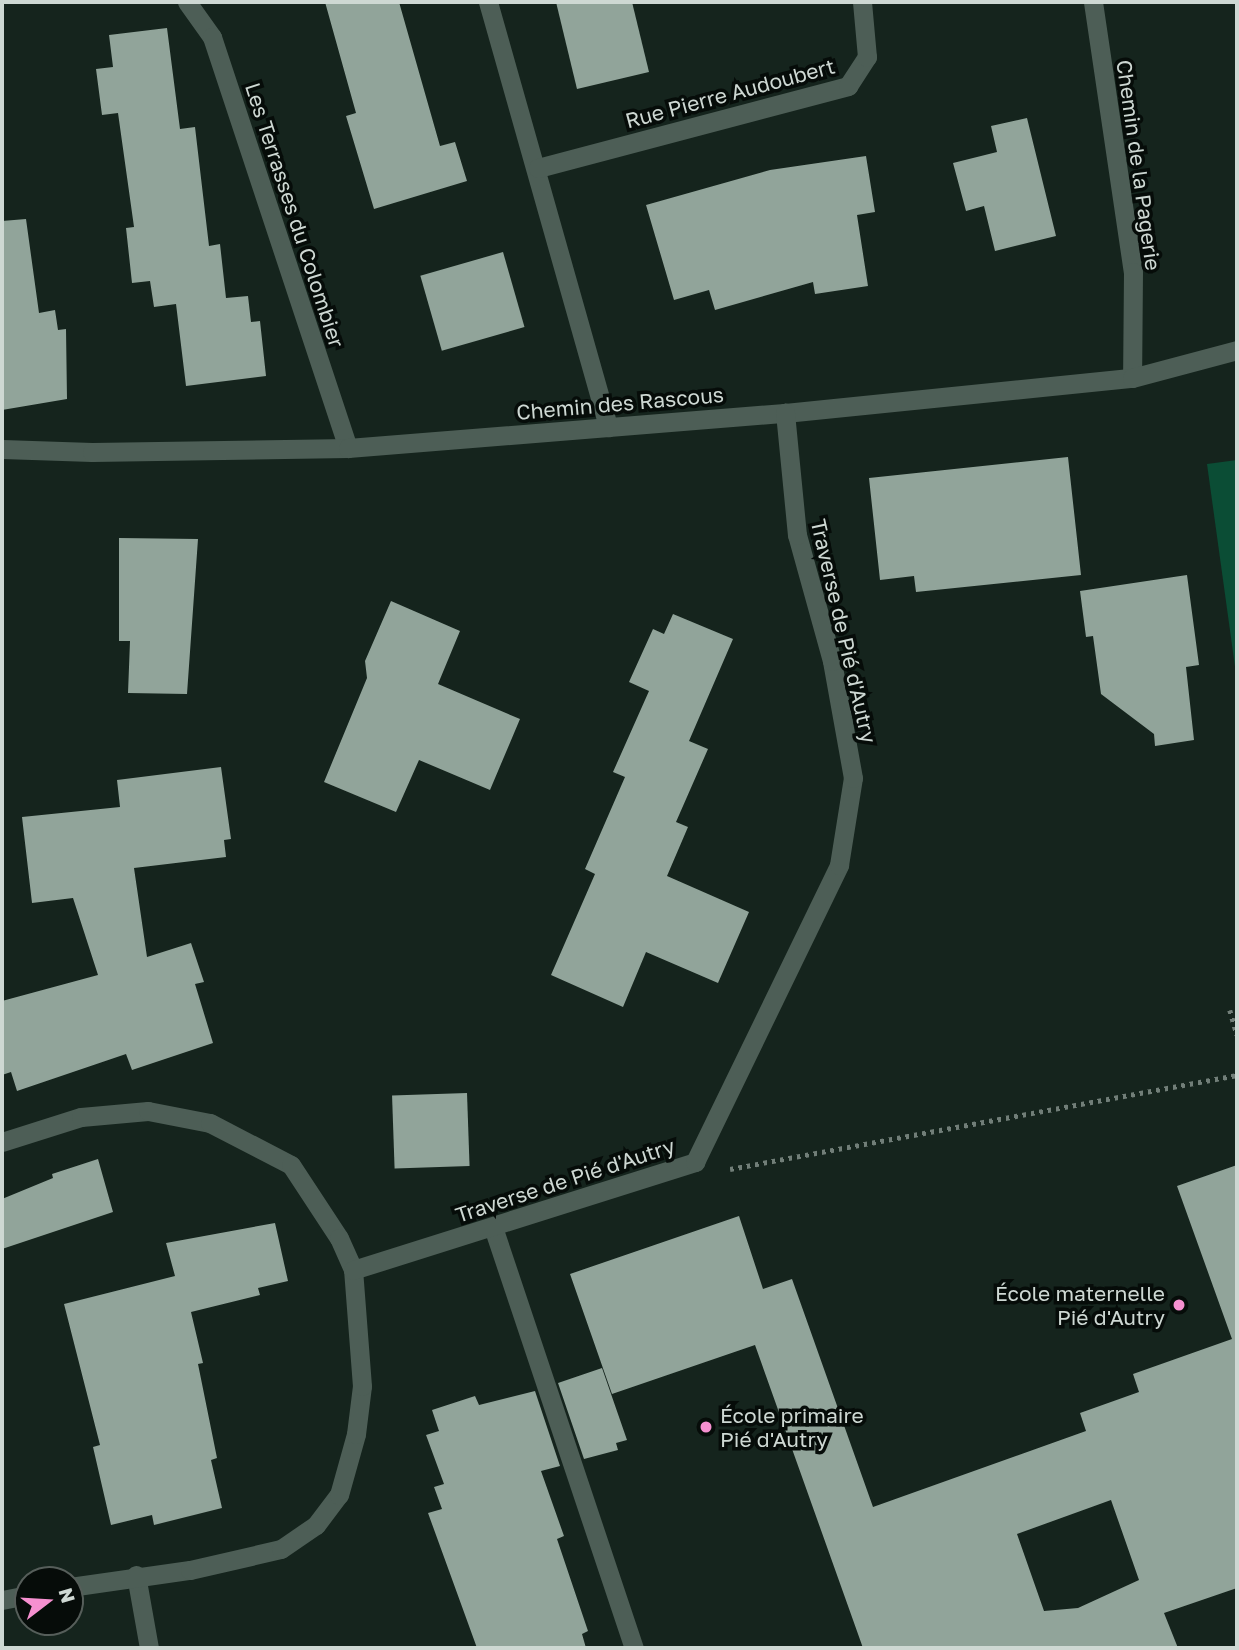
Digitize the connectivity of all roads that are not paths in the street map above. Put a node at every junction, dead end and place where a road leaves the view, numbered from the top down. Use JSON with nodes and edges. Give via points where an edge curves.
{"nodes":[{"id":1,"x":187,"y":2,"type":"edge"},
{"id":2,"x":488,"y":2,"type":"edge"},
{"id":3,"x":862,"y":2,"type":"edge"},
{"id":4,"x":1093,"y":2,"type":"edge"},
{"id":5,"x":538,"y":168,"type":"junction"},
{"id":6,"x":1237,"y":350,"type":"edge"},
{"id":7,"x":1132,"y":378,"type":"junction"},
{"id":8,"x":785,"y":413,"type":"junction"},
{"id":9,"x":608,"y":426,"type":"junction"},
{"id":10,"x":348,"y":448,"type":"junction"},
{"id":11,"x":2,"y":449,"type":"edge"},
{"id":12,"x":2,"y":1142,"type":"edge"},
{"id":13,"x":492,"y":1227,"type":"junction"},
{"id":14,"x":353,"y":1270,"type":"junction"},
{"id":15,"x":136,"y":1575,"type":"junction"},
{"id":16,"x":84,"y":1584,"type":"edge"},
{"id":17,"x":149,"y":1648,"type":"edge"},
{"id":18,"x":634,"y":1648,"type":"edge"}],
"edges":[{"from":1,"to":10,"type":"street","name":"Les Terrasses du Colombier","via":[[212,37]]},
{"from":2,"to":5,"type":"street"},
{"from":3,"to":5,"type":"street","name":"Rue Pierre Audoubert","via":[[867,57],[848,86]]},
{"from":4,"to":7,"type":"street","name":"Chemin de la Pagerie","via":[[1133,272]]},
{"from":5,"to":9,"type":"street"},
{"from":6,"to":7,"type":"street","name":"Chemin des Rascous"},
{"from":7,"to":8,"type":"street","name":"Chemin des Rascous"},
{"from":8,"to":9,"type":"street","name":"Chemin des Rascous"},
{"from":8,"to":13,"type":"street","name":"Traverse de Pié d'Autry","via":[[797,535],[832,661],[853,778],[839,864],[695,1162]]},
{"from":9,"to":10,"type":"street","name":"Chemin des Rascous"},
{"from":10,"to":11,"type":"street","name":"Chemin des Rascous"},
{"from":12,"to":14,"type":"street","via":[[81,1117],[148,1111],[210,1123],[291,1165],[339,1238]]},
{"from":13,"to":14,"type":"street","name":"Traverse de Pié d'Autry"},
{"from":13,"to":18,"type":"street"},
{"from":14,"to":15,"type":"street","via":[[362,1386],[356,1434],[339,1495],[316,1525],[281,1549],[190,1570]]},
{"from":15,"to":16,"type":"street"},
{"from":15,"to":17,"type":"street"}]}
